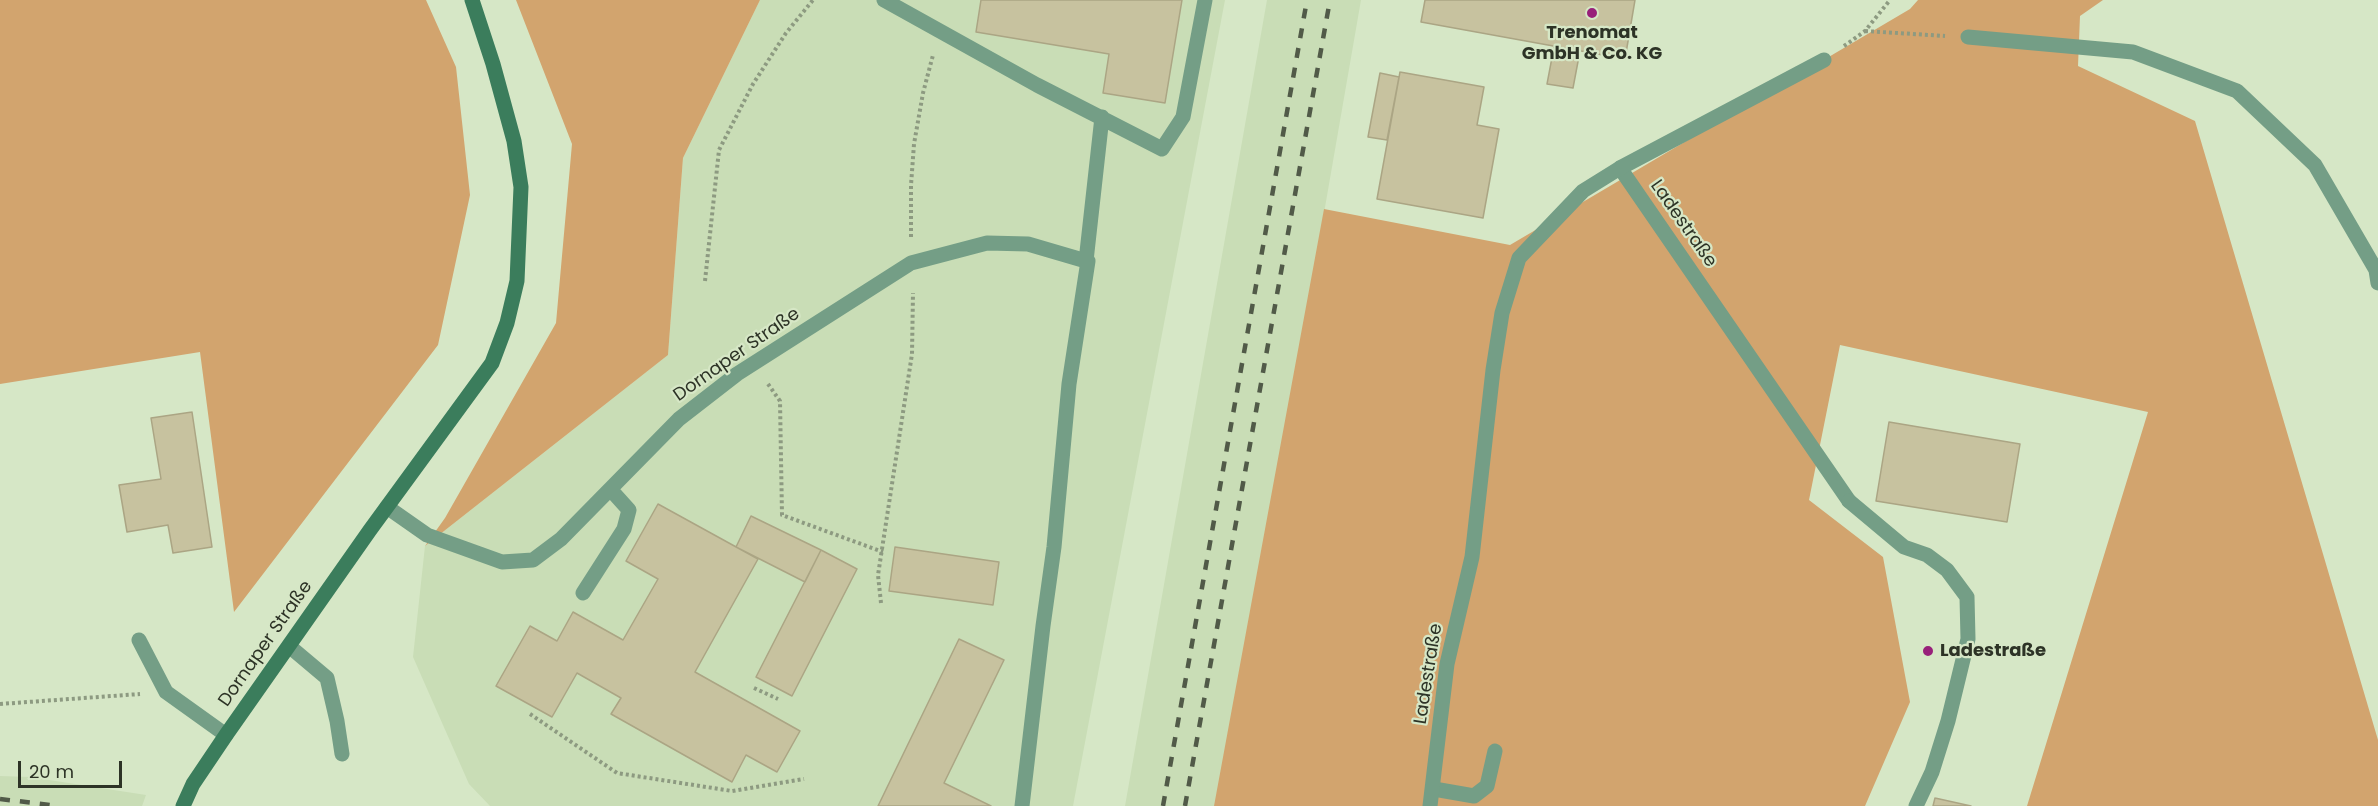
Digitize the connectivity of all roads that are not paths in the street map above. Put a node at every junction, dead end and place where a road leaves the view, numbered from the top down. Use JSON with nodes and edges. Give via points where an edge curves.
{"nodes":[{"id":1,"x":472,"y":0,"type":"edge"},
{"id":2,"x":884,"y":0,"type":"edge"},
{"id":3,"x":1205,"y":0,"type":"edge"},
{"id":4,"x":1968,"y":37,"type":"road end"},
{"id":5,"x":1824,"y":60,"type":"road end"},
{"id":6,"x":1102,"y":117,"type":"junction"},
{"id":7,"x":1620,"y":168,"type":"junction"},
{"id":8,"x":1086,"y":261,"type":"junction"},
{"id":9,"x":2378,"y":283,"type":"edge"},
{"id":10,"x":611,"y":490,"type":"junction"},
{"id":11,"x":387,"y":507,"type":"junction"},
{"id":12,"x":584,"y":593,"type":"dead end"},
{"id":13,"x":139,"y":640,"type":"dead end"},
{"id":14,"x":289,"y":646,"type":"junction"},
{"id":15,"x":226,"y":735,"type":"junction"},
{"id":16,"x":1495,"y":752,"type":"dead end"},
{"id":17,"x":342,"y":754,"type":"dead end"},
{"id":18,"x":1434,"y":789,"type":"junction"},
{"id":19,"x":183,"y":806,"type":"edge"},
{"id":20,"x":1022,"y":806,"type":"edge"},
{"id":21,"x":1430,"y":806,"type":"edge"},
{"id":22,"x":1916,"y":806,"type":"edge"}],
"edges":[{"from":1,"to":11,"type":"main road","name":"Dornaper Straße","via":[[516,152],[521,187],[517,281],[492,363]]},
{"from":2,"to":6,"type":"street"},
{"from":3,"to":6,"type":"street","via":[[1183,117],[1162,149]]},
{"from":4,"to":9,"type":"street","via":[[2133,52],[2237,91],[2315,165],[2376,270]]},
{"from":5,"to":7,"type":"street","name":"Ladestraße"},
{"from":6,"to":8,"type":"street"},
{"from":7,"to":18,"type":"street","name":"Ladestraße","via":[[1583,191],[1519,258],[1502,313],[1472,557],[1447,664]]},
{"from":7,"to":22,"type":"street","name":"Ladestraße","via":[[1849,501],[1904,547],[1927,555],[1947,570],[1967,597],[1968,639],[1948,721]]},
{"from":8,"to":10,"type":"street","name":"Dornaper Straße","via":[[1028,244],[987,243],[911,263],[737,375],[679,419]]},
{"from":8,"to":20,"type":"street"},
{"from":10,"to":11,"type":"street","name":"Dornaper Straße","via":[[561,539],[533,560],[502,562],[427,535]]},
{"from":10,"to":12,"type":"street","via":[[629,510],[624,530]]},
{"from":11,"to":14,"type":"main road","name":"Dornaper Straße"},
{"from":13,"to":15,"type":"street","via":[[166,692]]},
{"from":14,"to":15,"type":"main road","name":"Dornaper Straße"},
{"from":14,"to":17,"type":"street","via":[[327,678]]},
{"from":15,"to":19,"type":"main road","name":"Dornaper Straße"},
{"from":16,"to":18,"type":"street","via":[[1487,786],[1474,796]]},
{"from":18,"to":21,"type":"street","name":"Ladestraße"}]}
